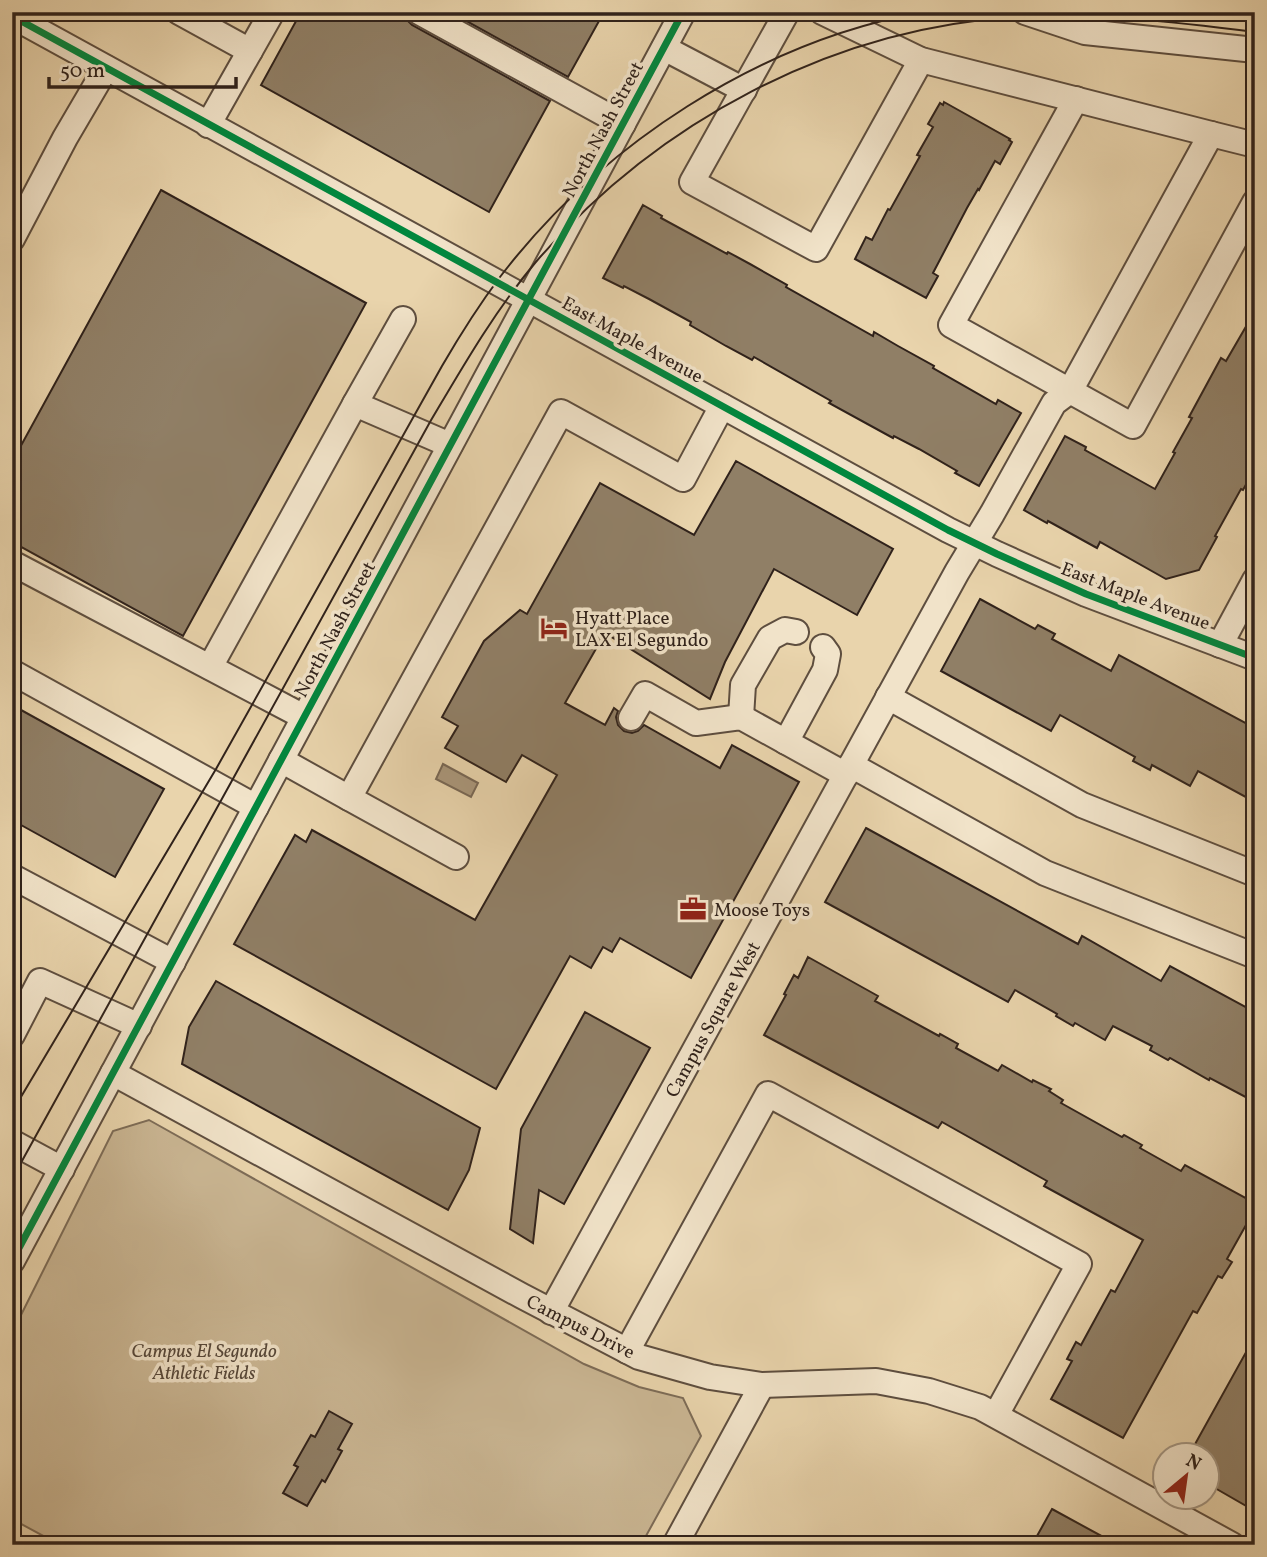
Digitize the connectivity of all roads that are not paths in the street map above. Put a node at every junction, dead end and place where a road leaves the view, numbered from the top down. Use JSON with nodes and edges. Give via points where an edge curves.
{"nodes":[{"id":1,"x":179,"y":12,"type":"edge"},
{"id":2,"x":272,"y":12,"type":"edge"},
{"id":3,"x":419,"y":12,"type":"edge"},
{"id":4,"x":683,"y":12,"type":"edge"},
{"id":5,"x":788,"y":12,"type":"edge"},
{"id":6,"x":822,"y":12,"type":"edge"},
{"id":7,"x":1025,"y":12,"type":"edge"},
{"id":8,"x":12,"y":16,"type":"edge"},
{"id":9,"x":664,"y":48,"type":"junction"},
{"id":10,"x":1255,"y":50,"type":"edge"},
{"id":11,"x":250,"y":51,"type":"junction"},
{"id":12,"x":920,"y":60,"type":"junction"},
{"id":13,"x":106,"y":68,"type":"junction"},
{"id":14,"x":744,"y":90,"type":"junction"},
{"id":15,"x":1076,"y":99,"type":"junction"},
{"id":16,"x":623,"y":124,"type":"junction"},
{"id":17,"x":208,"y":125,"type":"junction"},
{"id":18,"x":1211,"y":134,"type":"junction"},
{"id":19,"x":1255,"y":145,"type":"edge"},
{"id":20,"x":1255,"y":202,"type":"edge"},
{"id":21,"x":1249,"y":228,"type":"edge"},
{"id":22,"x":12,"y":239,"type":"edge"},
{"id":23,"x":528,"y":300,"type":"junction"},
{"id":24,"x":403,"y":318,"type":"dead end"},
{"id":25,"x":1070,"y":391,"type":"junction"},
{"id":26,"x":355,"y":404,"type":"junction"},
{"id":27,"x":722,"y":406,"type":"junction"},
{"id":28,"x":450,"y":445,"type":"junction"},
{"id":29,"x":975,"y":543,"type":"junction"},
{"id":30,"x":12,"y":563,"type":"edge"},
{"id":31,"x":1255,"y":580,"type":"edge"},
{"id":32,"x":796,"y":632,"type":"dead end"},
{"id":33,"x":1220,"y":645,"type":"junction"},
{"id":34,"x":823,"y":647,"type":"dead end"},
{"id":35,"x":1255,"y":658,"type":"edge"},
{"id":36,"x":210,"y":667,"type":"junction"},
{"id":37,"x":12,"y":672,"type":"edge"},
{"id":38,"x":888,"y":697,"type":"junction"},
{"id":39,"x":304,"y":717,"type":"junction"},
{"id":40,"x":741,"y":717,"type":"junction"},
{"id":41,"x":631,"y":718,"type":"dead end"},
{"id":42,"x":786,"y":742,"type":"junction"},
{"id":43,"x":281,"y":760,"type":"junction"},
{"id":44,"x":849,"y":770,"type":"junction"},
{"id":45,"x":349,"y":798,"type":"junction"},
{"id":46,"x":256,"y":807,"type":"junction"},
{"id":47,"x":456,"y":857,"type":"dead end"},
{"id":48,"x":1255,"y":874,"type":"edge"},
{"id":49,"x":15,"y":878,"type":"dead end"},
{"id":50,"x":1255,"y":956,"type":"edge"},
{"id":51,"x":173,"y":962,"type":"junction"},
{"id":52,"x":139,"y":1026,"type":"junction"},
{"id":53,"x":12,"y":1035,"type":"edge"},
{"id":54,"x":113,"y":1073,"type":"junction"},
{"id":55,"x":12,"y":1142,"type":"edge"},
{"id":56,"x":62,"y":1169,"type":"junction"},
{"id":57,"x":19,"y":1231,"type":"edge"},
{"id":58,"x":12,"y":1261,"type":"edge"},
{"id":59,"x":551,"y":1312,"type":"junction"},
{"id":60,"x":627,"y":1352,"type":"junction"},
{"id":61,"x":762,"y":1385,"type":"junction"},
{"id":62,"x":996,"y":1415,"type":"junction"},
{"id":63,"x":675,"y":1545,"type":"edge"},
{"id":64,"x":1232,"y":1545,"type":"edge"}],
"edges":[{"from":1,"to":11,"type":"street"},
{"from":2,"to":11,"type":"street"},
{"from":3,"to":16,"type":"street"},
{"from":4,"to":9,"type":"street","name":"North Nash Street"},
{"from":5,"to":14,"type":"street"},
{"from":6,"to":12,"type":"street"},
{"from":7,"to":10,"type":"street","via":[[1086,32]]},
{"from":8,"to":13,"type":"street","name":"East Maple Avenue"},
{"from":9,"to":14,"type":"street"},
{"from":9,"to":16,"type":"street","name":"North Nash Street"},
{"from":11,"to":17,"type":"street"},
{"from":12,"to":14,"type":"street","via":[[816,249],[692,182]]},
{"from":12,"to":15,"type":"street"},
{"from":13,"to":17,"type":"street","name":"East Maple Avenue"},
{"from":13,"to":22,"type":"street"},
{"from":15,"to":18,"type":"street"},
{"from":15,"to":25,"type":"street","via":[[951,325]]},
{"from":16,"to":23,"type":"street","name":"North Nash Street"},
{"from":17,"to":23,"type":"street","name":"East Maple Avenue"},
{"from":18,"to":19,"type":"street"},
{"from":18,"to":25,"type":"street","name":"Campus Square West"},
{"from":20,"to":21,"type":"street"},
{"from":21,"to":25,"type":"street","via":[[1133,426]]},
{"from":23,"to":27,"type":"street","name":"East Maple Avenue"},
{"from":23,"to":28,"type":"street","name":"North Nash Street"},
{"from":24,"to":26,"type":"street"},
{"from":25,"to":29,"type":"street","name":"Campus Square West","via":[[1054,403]]},
{"from":26,"to":28,"type":"street"},
{"from":26,"to":36,"type":"street"},
{"from":27,"to":29,"type":"street","name":"East Maple Avenue"},
{"from":27,"to":45,"type":"street","via":[[683,479],[561,412]]},
{"from":28,"to":39,"type":"street","name":"North Nash Street"},
{"from":29,"to":33,"type":"street","name":"East Maple Avenue","via":[[1086,594]]},
{"from":29,"to":38,"type":"street","name":"Campus Square West"},
{"from":30,"to":36,"type":"street"},
{"from":31,"to":33,"type":"street"},
{"from":32,"to":40,"type":"street","via":[[785,630],[770,638],[743,685]]},
{"from":33,"to":35,"type":"street","name":"East Maple Avenue"},
{"from":34,"to":42,"type":"street","via":[[828,654],[825,670]]},
{"from":36,"to":39,"type":"street"},
{"from":37,"to":46,"type":"street"},
{"from":38,"to":44,"type":"street","name":"Campus Square West"},
{"from":38,"to":48,"type":"street","via":[[1082,805]]},
{"from":39,"to":43,"type":"street","name":"North Nash Street"},
{"from":40,"to":41,"type":"street","via":[[696,723],[645,694]]},
{"from":40,"to":42,"type":"street"},
{"from":42,"to":44,"type":"street"},
{"from":43,"to":45,"type":"street"},
{"from":43,"to":46,"type":"street","name":"North Nash Street"},
{"from":44,"to":50,"type":"street","via":[[1045,873]]},
{"from":44,"to":59,"type":"street","name":"Campus Square West"},
{"from":45,"to":47,"type":"street"},
{"from":46,"to":51,"type":"street","name":"North Nash Street"},
{"from":49,"to":51,"type":"street"},
{"from":51,"to":52,"type":"street","name":"North Nash Street"},
{"from":52,"to":53,"type":"street","via":[[40,981]]},
{"from":52,"to":54,"type":"street","name":"North Nash Street"},
{"from":54,"to":56,"type":"street","name":"North Nash Street"},
{"from":54,"to":59,"type":"street","name":"Campus Drive"},
{"from":55,"to":56,"type":"street"},
{"from":56,"to":57,"type":"street","name":"North Nash Street"},
{"from":57,"to":58,"type":"street","name":"North Nash Street"},
{"from":59,"to":60,"type":"street","name":"Campus Drive"},
{"from":60,"to":61,"type":"street","name":"Campus Drive","via":[[710,1377]]},
{"from":60,"to":62,"type":"street","via":[[768,1094],[1079,1264]]},
{"from":61,"to":62,"type":"street","name":"Campus Drive","via":[[876,1381],[929,1391]]},
{"from":61,"to":63,"type":"street"},
{"from":62,"to":64,"type":"street","name":"Campus Drive"}]}
